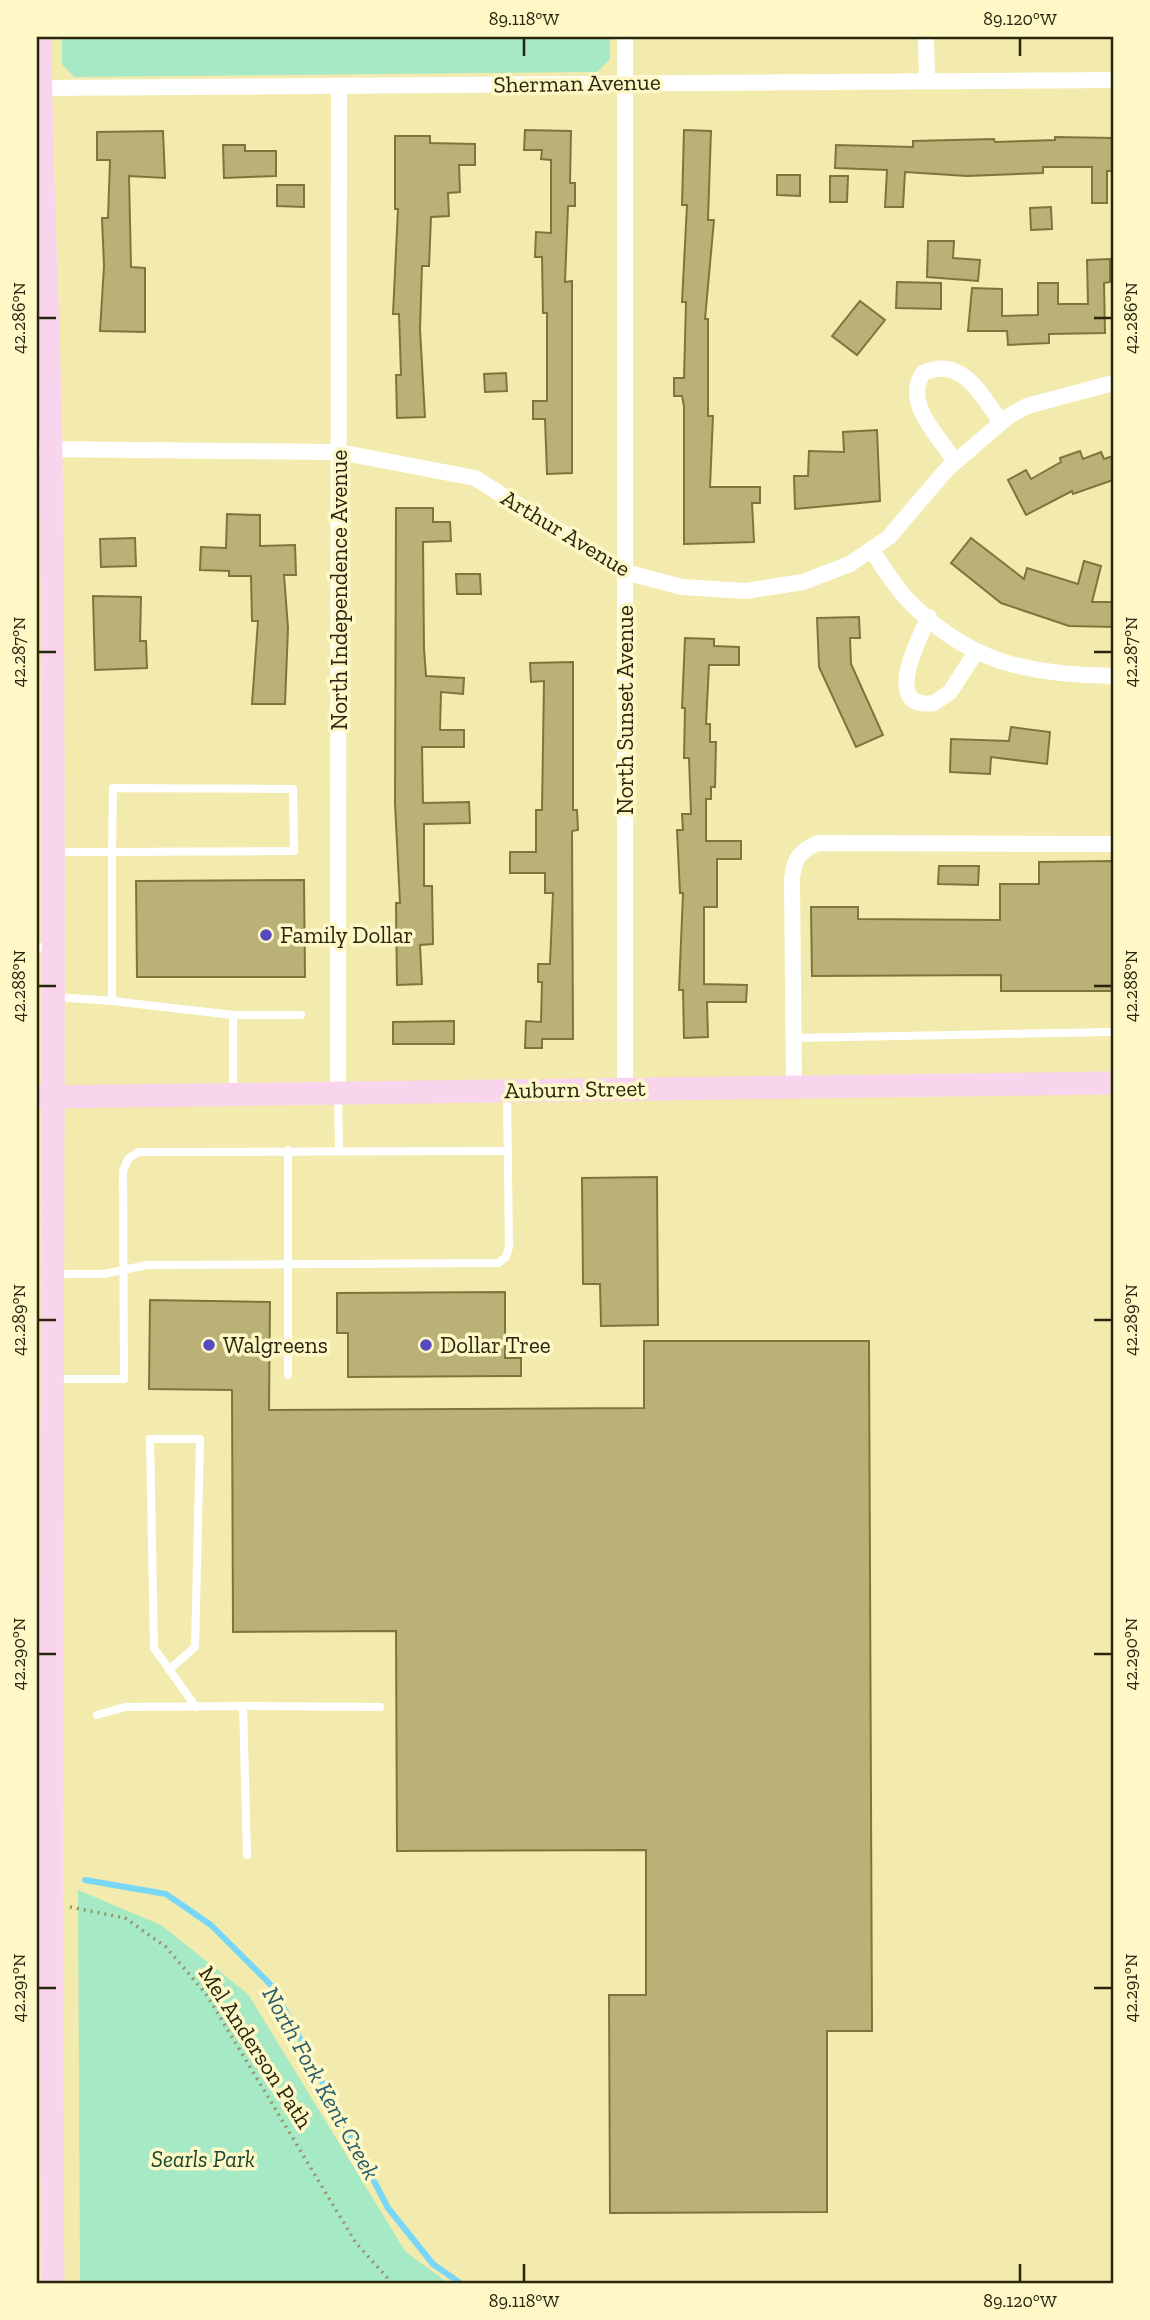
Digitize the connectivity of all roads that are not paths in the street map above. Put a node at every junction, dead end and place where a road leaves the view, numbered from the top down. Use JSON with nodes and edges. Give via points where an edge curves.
{"nodes":[{"id":1,"x":40,"y":37,"type":"edge"},
{"id":2,"x":625,"y":37,"type":"edge"},
{"id":3,"x":926,"y":37,"type":"edge"},
{"id":4,"x":1113,"y":80,"type":"edge"},
{"id":5,"x":625,"y":81,"type":"junction"},
{"id":6,"x":927,"y":81,"type":"junction"},
{"id":7,"x":40,"y":88,"type":"junction"},
{"id":8,"x":339,"y":88,"type":"junction"},
{"id":9,"x":38,"y":121,"type":"edge"},
{"id":10,"x":1113,"y":383,"type":"edge"},
{"id":11,"x":1001,"y":422,"type":"junction"},
{"id":12,"x":44,"y":449,"type":"edge"},
{"id":13,"x":339,"y":452,"type":"junction"},
{"id":14,"x":955,"y":461,"type":"junction"},
{"id":15,"x":872,"y":551,"type":"junction"},
{"id":16,"x":625,"y":572,"type":"junction"},
{"id":17,"x":929,"y":617,"type":"junction"},
{"id":18,"x":976,"y":652,"type":"junction"},
{"id":19,"x":1113,"y":676,"type":"edge"},
{"id":20,"x":1113,"y":844,"type":"edge"},
{"id":21,"x":52,"y":852,"type":"junction"},
{"id":22,"x":112,"y":852,"type":"junction"},
{"id":23,"x":45,"y":948,"type":"edge"},
{"id":24,"x":52,"y":997,"type":"junction"},
{"id":25,"x":113,"y":1001,"type":"junction"},
{"id":26,"x":233,"y":1015,"type":"junction"},
{"id":27,"x":302,"y":1015,"type":"dead end"},
{"id":28,"x":1113,"y":1032,"type":"edge"},
{"id":29,"x":793,"y":1038,"type":"junction"},
{"id":30,"x":1113,"y":1083,"type":"edge"},
{"id":31,"x":793,"y":1087,"type":"junction"},
{"id":32,"x":625,"y":1089,"type":"junction"},
{"id":33,"x":507,"y":1090,"type":"junction"},
{"id":34,"x":338,"y":1093,"type":"junction"},
{"id":35,"x":233,"y":1094,"type":"junction"},
{"id":36,"x":44,"y":1097,"type":"edge"},
{"id":37,"x":288,"y":1150,"type":"junction"},
{"id":38,"x":339,"y":1150,"type":"junction"},
{"id":39,"x":508,"y":1151,"type":"junction"},
{"id":40,"x":288,"y":1263,"type":"junction"},
{"id":41,"x":124,"y":1269,"type":"junction"},
{"id":42,"x":50,"y":1273,"type":"junction"},
{"id":43,"x":288,"y":1375,"type":"dead end"},
{"id":44,"x":50,"y":1379,"type":"junction"},
{"id":45,"x":169,"y":1670,"type":"junction"},
{"id":46,"x":243,"y":1706,"type":"junction"},
{"id":47,"x":195,"y":1707,"type":"junction"},
{"id":48,"x":380,"y":1707,"type":"dead end"},
{"id":49,"x":97,"y":1715,"type":"dead end"},
{"id":50,"x":247,"y":1855,"type":"dead end"},
{"id":51,"x":53,"y":2283,"type":"edge"}],
"edges":[{"from":1,"to":7,"type":"main road"},
{"from":2,"to":5,"type":"street","name":"North Sunset Avenue"},
{"from":3,"to":6,"type":"street"},
{"from":4,"to":6,"type":"street","name":"Sherman Avenue"},
{"from":5,"to":6,"type":"street","name":"Sherman Avenue"},
{"from":5,"to":8,"type":"street","name":"Sherman Avenue"},
{"from":5,"to":16,"type":"street","name":"North Sunset Avenue"},
{"from":7,"to":8,"type":"street","name":"Sherman Avenue"},
{"from":7,"to":9,"type":"main road"},
{"from":8,"to":13,"type":"street","name":"North Independence Avenue"},
{"from":9,"to":12,"type":"main road"},
{"from":10,"to":11,"type":"street","name":"Arthur Avenue","via":[[1027,406]]},
{"from":11,"to":14,"type":"street","name":"Arthur Avenue"},
{"from":11,"to":14,"type":"street","via":[[965,375],[943,368],[923,373],[916,383],[916,398]]},
{"from":12,"to":13,"type":"street","name":"Arthur Avenue"},
{"from":12,"to":21,"type":"main road"},
{"from":13,"to":16,"type":"street","name":"Arthur Avenue","via":[[475,478]]},
{"from":13,"to":34,"type":"street","name":"North Independence Avenue"},
{"from":14,"to":15,"type":"street","name":"Arthur Avenue"},
{"from":15,"to":16,"type":"street","name":"Arthur Avenue","via":[[803,582],[746,591],[682,587]]},
{"from":15,"to":17,"type":"street","via":[[907,599]]},
{"from":16,"to":32,"type":"street","name":"North Sunset Avenue"},
{"from":17,"to":18,"type":"street"},
{"from":17,"to":18,"type":"street","via":[[906,677],[910,695],[918,701],[934,703],[950,692]]},
{"from":18,"to":19,"type":"street","via":[[1025,670]]},
{"from":20,"to":29,"type":"street","via":[[818,843],[806,848],[793,864]]},
{"from":21,"to":22,"type":"lane"},
{"from":21,"to":23,"type":"main road"},
{"from":22,"to":22,"type":"lane","via":[[294,851],[293,789],[113,788]]},
{"from":22,"to":25,"type":"lane"},
{"from":23,"to":24,"type":"main road"},
{"from":24,"to":25,"type":"lane"},
{"from":24,"to":36,"type":"main road"},
{"from":25,"to":26,"type":"lane"},
{"from":26,"to":27,"type":"lane"},
{"from":26,"to":35,"type":"lane"},
{"from":28,"to":29,"type":"lane"},
{"from":29,"to":31,"type":"street"},
{"from":30,"to":31,"type":"main road","name":"Auburn Street"},
{"from":31,"to":32,"type":"main road","name":"Auburn Street"},
{"from":32,"to":33,"type":"main road","name":"Auburn Street"},
{"from":33,"to":34,"type":"main road","name":"Auburn Street"},
{"from":33,"to":39,"type":"lane"},
{"from":34,"to":35,"type":"main road","name":"Auburn Street"},
{"from":34,"to":38,"type":"lane"},
{"from":35,"to":36,"type":"main road","name":"Auburn Street"},
{"from":36,"to":42,"type":"main road"},
{"from":37,"to":38,"type":"lane"},
{"from":37,"to":40,"type":"lane"},
{"from":37,"to":41,"type":"lane","via":[[138,1152],[128,1158],[123,1171]]},
{"from":38,"to":39,"type":"lane"},
{"from":39,"to":40,"type":"lane","via":[[509,1247],[503,1261]]},
{"from":40,"to":41,"type":"lane"},
{"from":40,"to":43,"type":"lane"},
{"from":41,"to":42,"type":"lane","via":[[104,1274]]},
{"from":41,"to":44,"type":"lane","via":[[124,1379]]},
{"from":42,"to":44,"type":"main road"},
{"from":44,"to":51,"type":"main road"},
{"from":45,"to":45,"type":"lane","via":[[154,1648],[150,1439],[200,1439],[195,1647]]},
{"from":45,"to":47,"type":"lane"},
{"from":46,"to":47,"type":"lane"},
{"from":46,"to":48,"type":"lane"},
{"from":46,"to":50,"type":"lane"},
{"from":47,"to":49,"type":"lane","via":[[125,1707]]}]}
